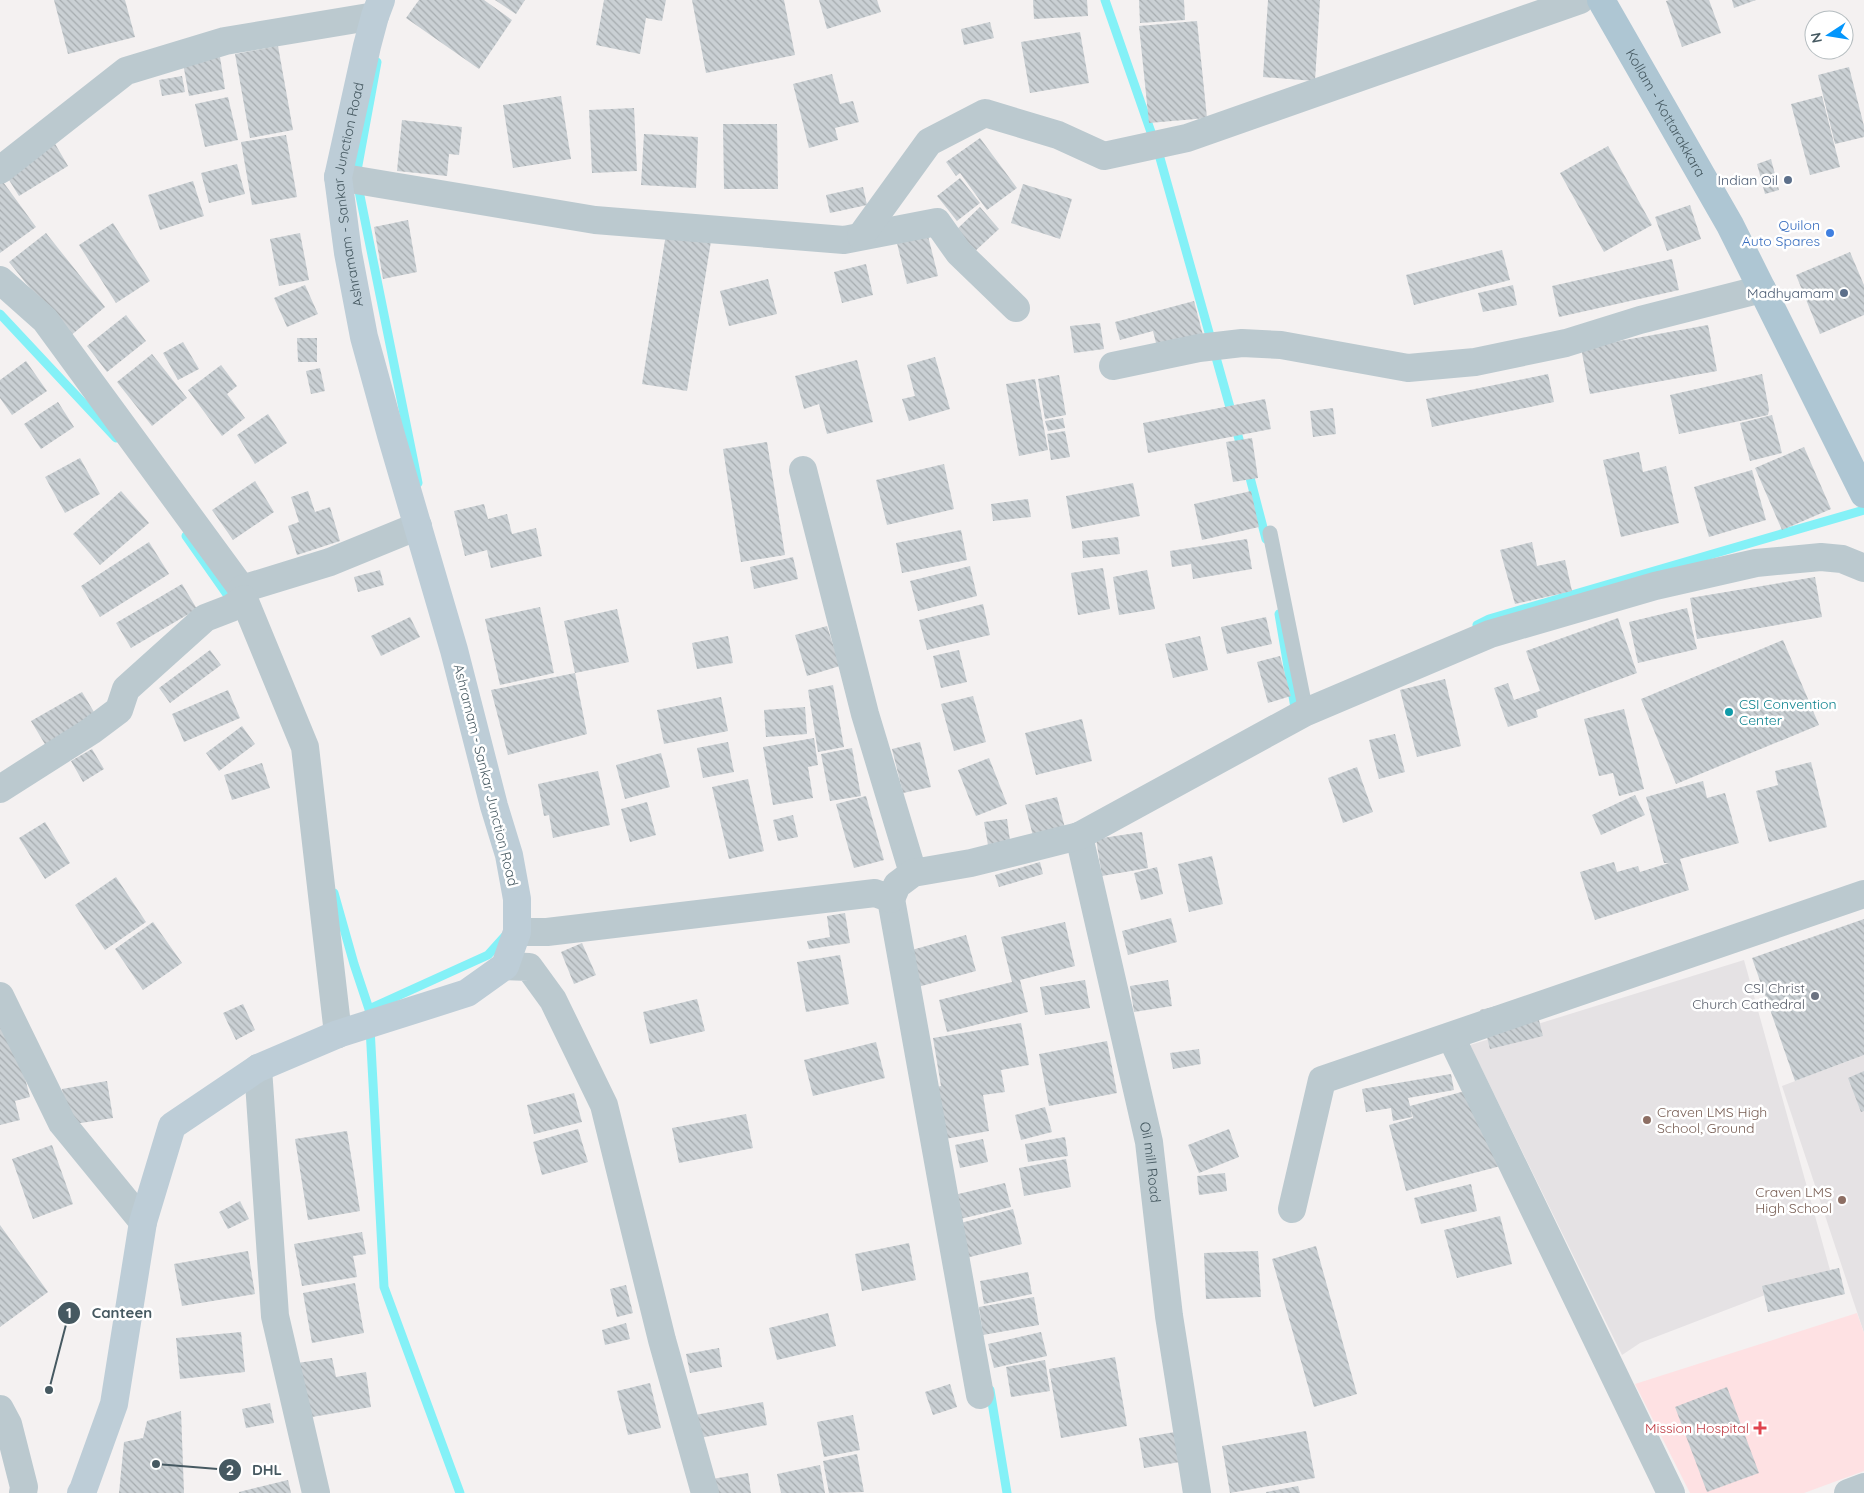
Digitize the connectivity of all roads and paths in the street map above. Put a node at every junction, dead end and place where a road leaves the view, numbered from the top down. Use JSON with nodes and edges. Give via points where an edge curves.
{"nodes":[{"id":1,"x":1580,"y":0,"type":"edge"},
{"id":2,"x":1601,"y":0,"type":"edge"},
{"id":3,"x":378,"y":8,"type":"edge"},
{"id":4,"x":0,"y":170,"type":"edge"},
{"id":5,"x":338,"y":177,"type":"junction"},
{"id":6,"x":862,"y":236,"type":"junction"},
{"id":7,"x":0,"y":280,"type":"edge"},
{"id":8,"x":1762,"y":289,"type":"junction"},
{"id":9,"x":1016,"y":308,"type":"dead end"},
{"id":10,"x":1113,"y":366,"type":"dead end"},
{"id":11,"x":803,"y":470,"type":"dead end"},
{"id":12,"x":1864,"y":494,"type":"edge"},
{"id":13,"x":418,"y":526,"type":"junction"},
{"id":14,"x":1270,"y":534,"type":"dead end"},
{"id":15,"x":1864,"y":568,"type":"edge"},
{"id":16,"x":239,"y":599,"type":"junction"},
{"id":17,"x":1306,"y":712,"type":"junction"},
{"id":18,"x":0,"y":789,"type":"edge"},
{"id":19,"x":1080,"y":836,"type":"junction"},
{"id":20,"x":913,"y":873,"type":"junction"},
{"id":21,"x":1864,"y":894,"type":"edge"},
{"id":22,"x":891,"y":899,"type":"junction"},
{"id":23,"x":517,"y":932,"type":"junction"},
{"id":24,"x":505,"y":966,"type":"junction"},
{"id":25,"x":0,"y":996,"type":"edge"},
{"id":26,"x":338,"y":1034,"type":"junction"},
{"id":27,"x":1451,"y":1037,"type":"junction"},
{"id":28,"x":258,"y":1068,"type":"junction"},
{"id":29,"x":1292,"y":1209,"type":"dead end"},
{"id":30,"x":143,"y":1222,"type":"junction"},
{"id":31,"x":980,"y":1396,"type":"dead end"},
{"id":32,"x":0,"y":1409,"type":"edge"},
{"id":33,"x":1864,"y":1487,"type":"edge"},
{"id":34,"x":23,"y":1493,"type":"edge"},
{"id":35,"x":81,"y":1493,"type":"edge"},
{"id":36,"x":316,"y":1493,"type":"edge"},
{"id":37,"x":705,"y":1493,"type":"edge"},
{"id":38,"x":1197,"y":1493,"type":"edge"},
{"id":39,"x":1671,"y":1493,"type":"edge"},
{"id":40,"x":1848,"y":1493,"type":"edge"}],
"edges":[{"from":1,"to":6,"type":"street","via":[[1187,138],[1104,156],[1058,134],[985,113],[929,142]]},
{"from":2,"to":8,"type":"main road","name":"Kollam - Kottarakkara","via":[[1726,217]]},
{"from":3,"to":4,"type":"street","via":[[225,41],[126,71]]},
{"from":3,"to":5,"type":"street","name":"Ashramam - Sankar Junction Road"},
{"from":5,"to":6,"type":"street","via":[[595,220],[844,240]]},
{"from":5,"to":13,"type":"street","name":"Ashramam - Sankar Junction Road","via":[[364,337]]},
{"from":6,"to":9,"type":"street","via":[[937,222],[959,253]]},
{"from":7,"to":16,"type":"street","via":[[45,320]]},
{"from":8,"to":10,"type":"street","via":[[1640,320],[1566,343],[1475,362],[1408,368],[1291,347],[1242,343],[1199,348]]},
{"from":8,"to":12,"type":"main road","name":"Kollam - Kottarakkara"},
{"from":11,"to":20,"type":"street","via":[[865,714]]},
{"from":13,"to":16,"type":"street"},
{"from":13,"to":23,"type":"street","name":"Ashramam - Sankar Junction Road","via":[[509,855],[517,899]]},
{"from":14,"to":17,"type":"lane"},
{"from":15,"to":17,"type":"street","via":[[1842,559],[1821,557],[1756,563],[1655,586],[1490,634]]},
{"from":16,"to":18,"type":"street","via":[[205,618],[126,689],[119,710]]},
{"from":16,"to":26,"type":"street","via":[[305,746]]},
{"from":17,"to":19,"type":"street"},
{"from":19,"to":20,"type":"street","via":[[971,863]]},
{"from":19,"to":38,"type":"street","name":"Oil mill Road","via":[[1149,1142],[1169,1316]]},
{"from":20,"to":22,"type":"street","via":[[896,886]]},
{"from":21,"to":27,"type":"street"},
{"from":22,"to":23,"type":"street","via":[[875,893],[547,932]]},
{"from":22,"to":31,"type":"street"},
{"from":23,"to":24,"type":"street","name":"Ashramam - Sankar Junction Road"},
{"from":24,"to":26,"type":"street","via":[[467,993]]},
{"from":24,"to":37,"type":"street","via":[[529,966],[553,1000],[604,1105],[662,1340]]},
{"from":25,"to":30,"type":"street","via":[[62,1123]]},
{"from":26,"to":28,"type":"street"},
{"from":27,"to":29,"type":"street","via":[[1322,1080]]},
{"from":27,"to":39,"type":"street"},
{"from":28,"to":30,"type":"street","via":[[172,1126]]},
{"from":28,"to":36,"type":"street","via":[[275,1316]]},
{"from":30,"to":35,"type":"street","via":[[114,1404]]},
{"from":32,"to":34,"type":"street","via":[[8,1424]]},
{"from":33,"to":40,"type":"street"}]}
